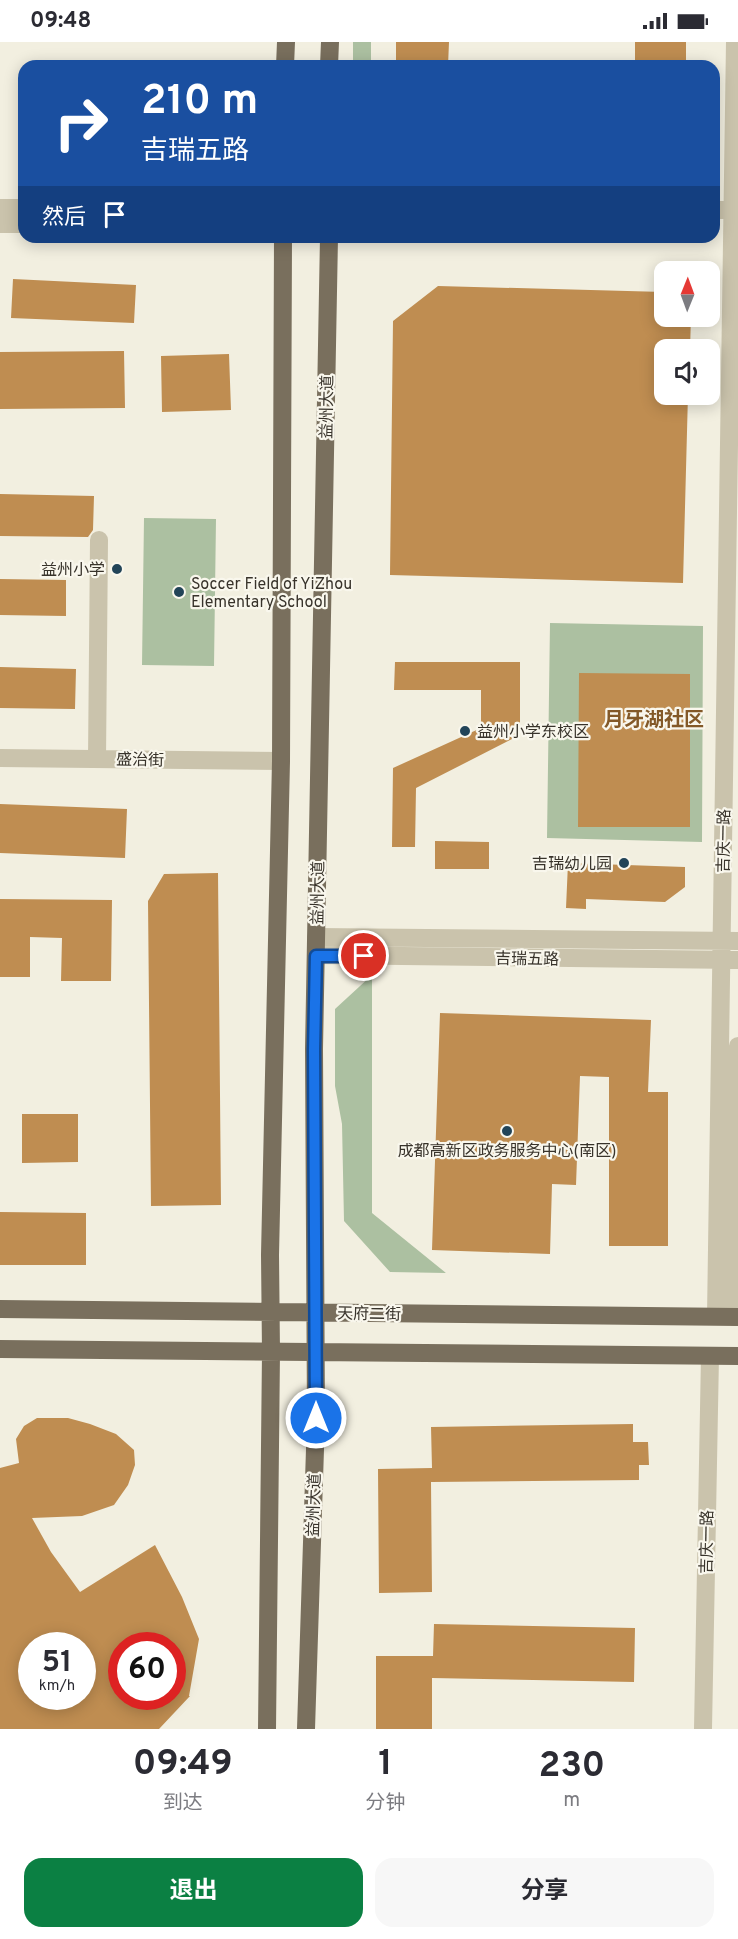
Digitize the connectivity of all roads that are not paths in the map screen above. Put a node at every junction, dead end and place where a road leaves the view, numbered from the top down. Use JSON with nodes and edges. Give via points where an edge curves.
{"nodes":[{"id":1,"x":286,"y":42,"type":"edge"},
{"id":2,"x":330,"y":42,"type":"edge"},
{"id":3,"x":735,"y":42,"type":"edge"},
{"id":4,"x":285,"y":60,"type":"edge"},
{"id":5,"x":329,"y":60,"type":"edge"},
{"id":6,"x":0,"y":208,"type":"edge"},
{"id":7,"x":18,"y":208,"type":"edge"},
{"id":8,"x":735,"y":210,"type":"edge"},
{"id":9,"x":0,"y":224,"type":"edge"},
{"id":10,"x":18,"y":224,"type":"edge"},
{"id":11,"x":728,"y":235,"type":"edge"},
{"id":12,"x":283,"y":243,"type":"edge"},
{"id":13,"x":328,"y":243,"type":"edge"},
{"id":14,"x":99,"y":540,"type":"dead end"},
{"id":15,"x":0,"y":758,"type":"edge"},
{"id":16,"x":97,"y":759,"type":"junction"},
{"id":17,"x":281,"y":761,"type":"junction"},
{"id":18,"x":730,"y":941,"type":"edge"},
{"id":19,"x":316,"y":946,"type":"junction"},
{"id":20,"x":729,"y":960,"type":"edge"},
{"id":21,"x":738,"y":1046,"type":"edge"},
{"id":22,"x":0,"y":1309,"type":"edge"},
{"id":23,"x":271,"y":1312,"type":"junction"},
{"id":24,"x":315,"y":1312,"type":"junction"},
{"id":25,"x":729,"y":1317,"type":"edge"},
{"id":26,"x":0,"y":1349,"type":"edge"},
{"id":27,"x":271,"y":1352,"type":"junction"},
{"id":28,"x":316,"y":1352,"type":"junction"},
{"id":29,"x":710,"y":1356,"type":"junction"},
{"id":30,"x":738,"y":1356,"type":"edge"},
{"id":31,"x":267,"y":1729,"type":"edge"},
{"id":32,"x":306,"y":1729,"type":"edge"},
{"id":33,"x":703,"y":1729,"type":"edge"}],
"edges":[{"from":1,"to":4,"type":"main road"},
{"from":2,"to":5,"type":"main road"},
{"from":3,"to":8,"type":"street","name":"吉庆一路"},
{"from":6,"to":7,"type":"street"},
{"from":8,"to":11,"type":"street","name":"吉庆一路"},
{"from":9,"to":10,"type":"street"},
{"from":11,"to":18,"type":"street","name":"吉庆一路"},
{"from":12,"to":17,"type":"main road"},
{"from":13,"to":19,"type":"main road","name":"益州大道"},
{"from":14,"to":16,"type":"street"},
{"from":15,"to":16,"type":"street","name":"盛治街"},
{"from":16,"to":17,"type":"street","name":"盛治街"},
{"from":17,"to":23,"type":"main road"},
{"from":18,"to":19,"type":"street","name":"吉瑞五路"},
{"from":18,"to":20,"type":"street","name":"吉庆一路"},
{"from":19,"to":20,"type":"street","name":"吉瑞五路"},
{"from":19,"to":24,"type":"main road","name":"益州大道"},
{"from":20,"to":25,"type":"street","name":"吉庆一路"},
{"from":21,"to":25,"type":"street"},
{"from":22,"to":23,"type":"main road","name":"天府二街"},
{"from":23,"to":24,"type":"main road","name":"天府二街"},
{"from":23,"to":27,"type":"main road"},
{"from":24,"to":25,"type":"main road","name":"天府二街"},
{"from":24,"to":28,"type":"main road","name":"益州大道"},
{"from":26,"to":27,"type":"main road"},
{"from":27,"to":28,"type":"main road"},
{"from":27,"to":31,"type":"main road"},
{"from":28,"to":29,"type":"main road"},
{"from":28,"to":32,"type":"main road","name":"益州大道"},
{"from":29,"to":30,"type":"main road"},
{"from":29,"to":33,"type":"street","name":"吉庆一路"}]}
